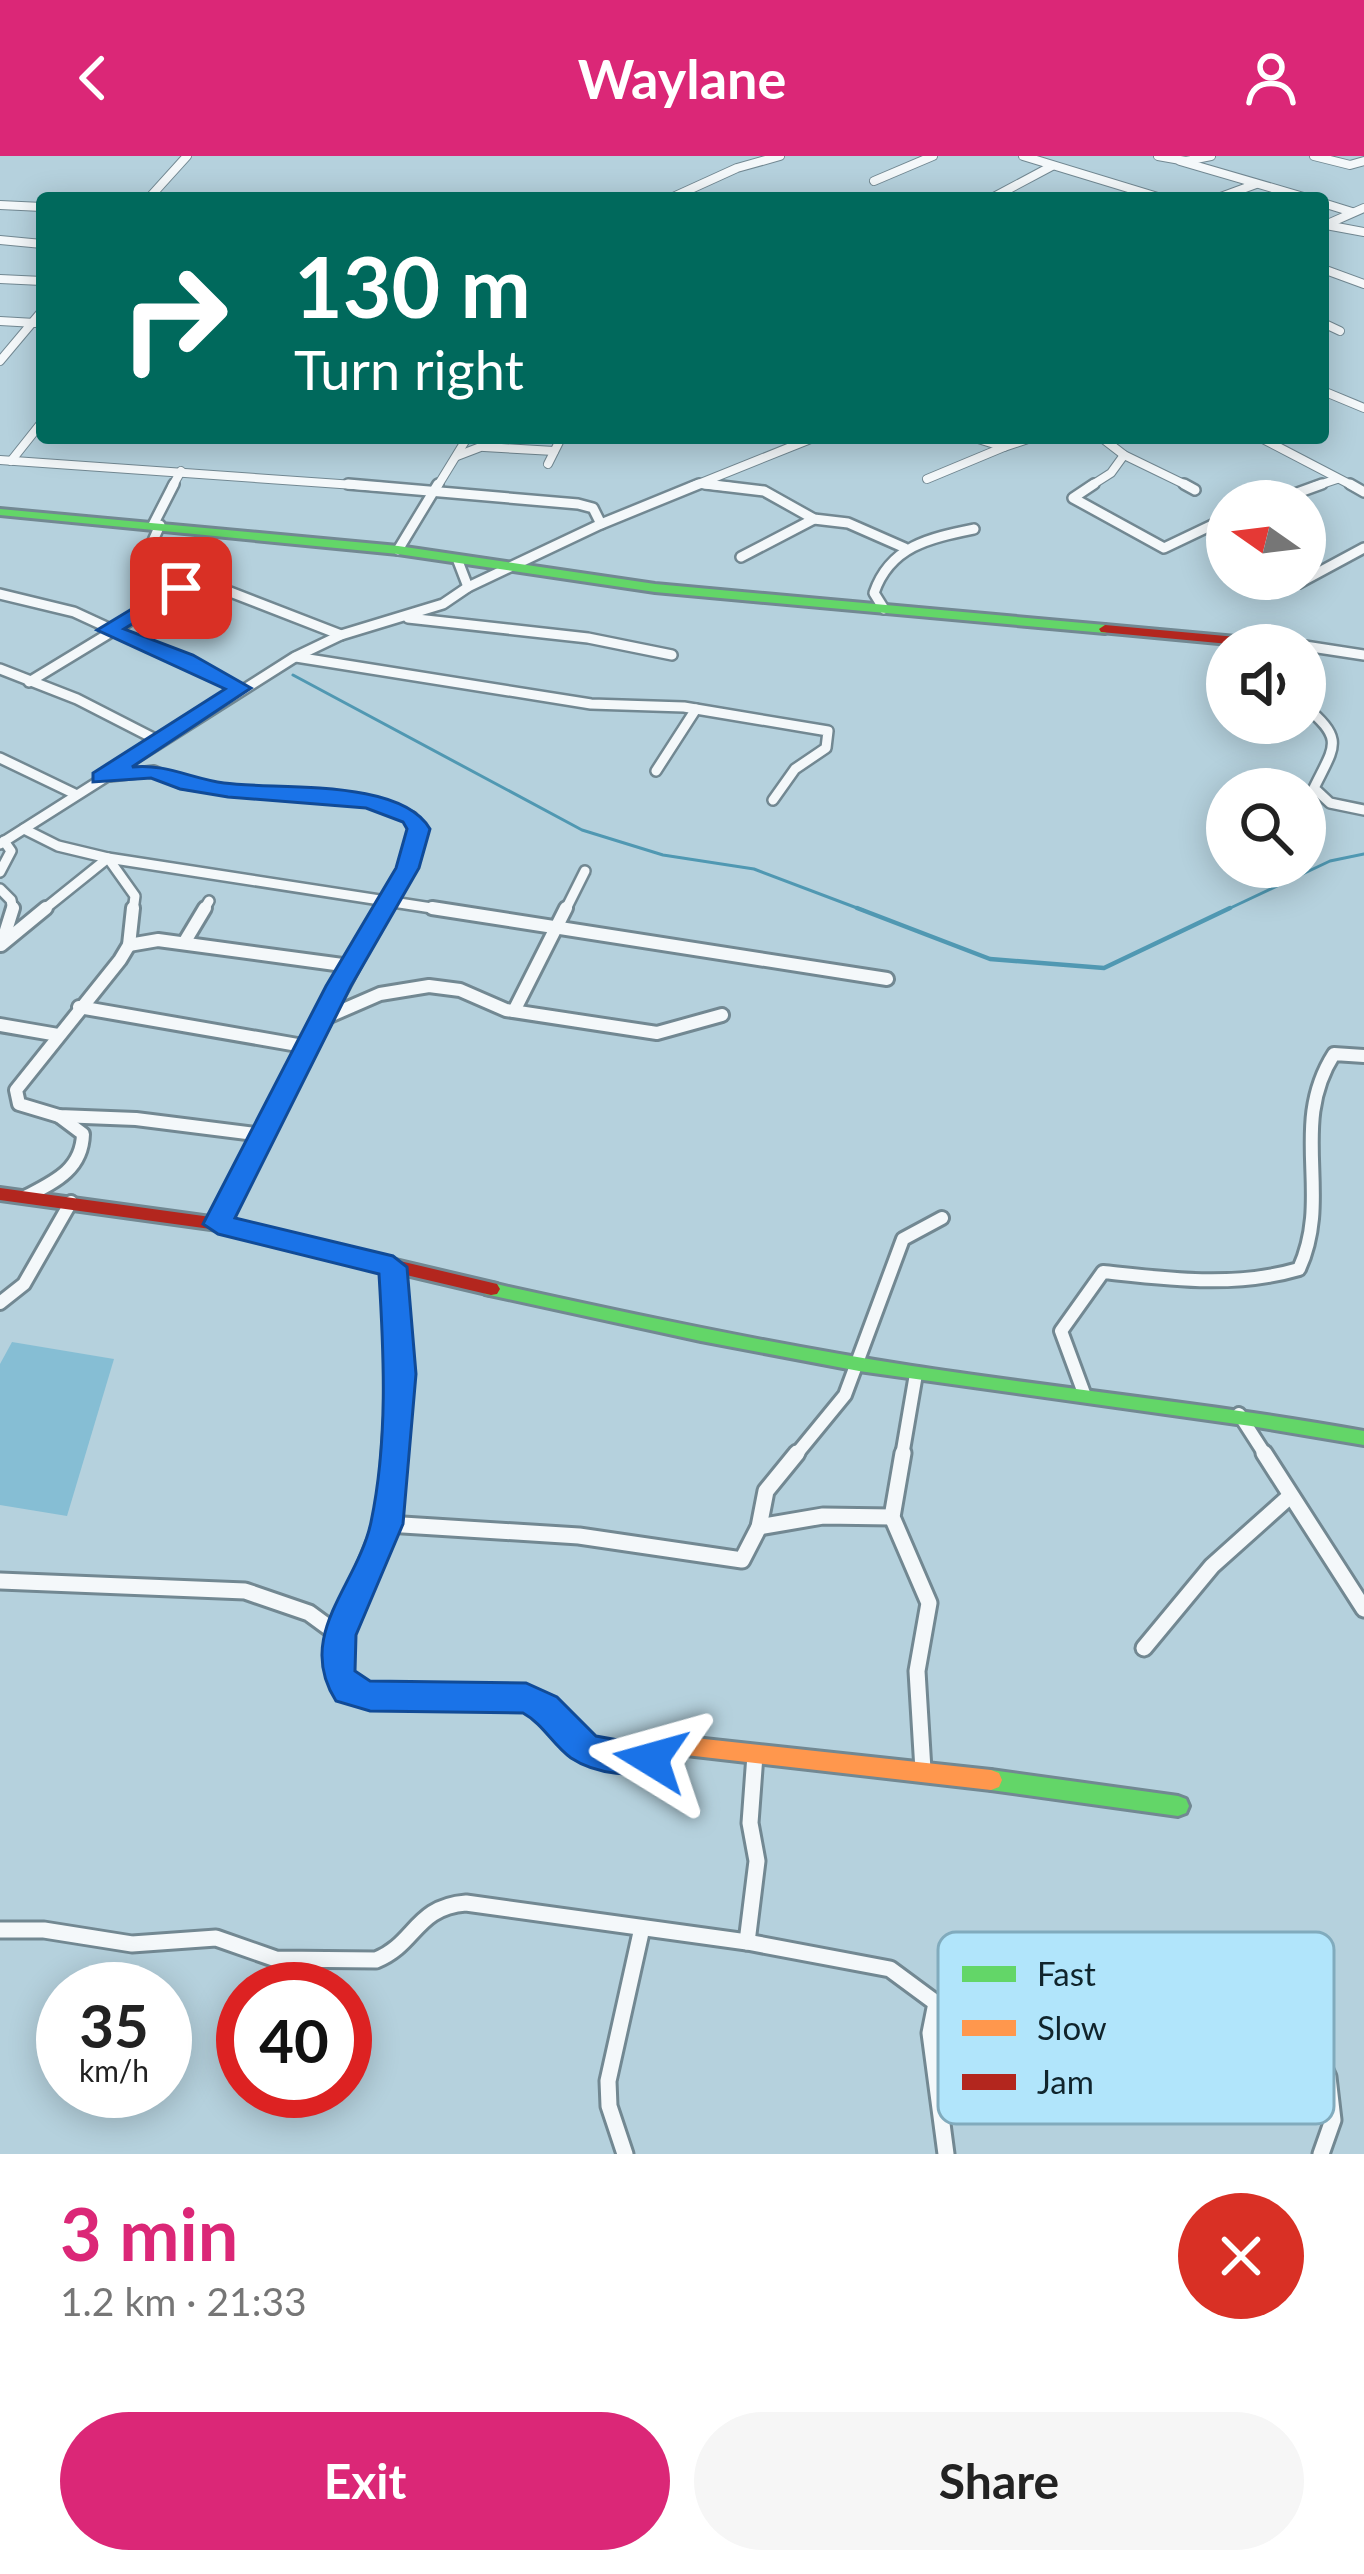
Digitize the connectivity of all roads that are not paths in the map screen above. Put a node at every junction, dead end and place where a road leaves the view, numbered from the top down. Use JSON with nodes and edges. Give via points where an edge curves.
{"nodes":[{"id":1,"x":188,"y":156,"type":"edge"},
{"id":2,"x":780,"y":156,"type":"edge"},
{"id":3,"x":933,"y":156,"type":"edge"},
{"id":4,"x":1023,"y":156,"type":"edge"},
{"id":5,"x":1158,"y":156,"type":"edge"},
{"id":6,"x":1211,"y":156,"type":"edge"},
{"id":7,"x":1314,"y":156,"type":"edge"},
{"id":8,"x":1180,"y":161,"type":"junction"},
{"id":9,"x":1364,"y":161,"type":"edge"},
{"id":10,"x":1052,"y":166,"type":"junction"},
{"id":11,"x":874,"y":181,"type":"dead end"},
{"id":12,"x":1256,"y":184,"type":"junction"},
{"id":13,"x":155,"y":192,"type":"edge"},
{"id":14,"x":686,"y":192,"type":"edge"},
{"id":15,"x":1003,"y":192,"type":"edge"},
{"id":16,"x":1141,"y":192,"type":"edge"},
{"id":17,"x":1234,"y":192,"type":"edge"},
{"id":18,"x":1285,"y":192,"type":"edge"},
{"id":19,"x":0,"y":205,"type":"edge"},
{"id":20,"x":1329,"y":205,"type":"edge"},
{"id":21,"x":36,"y":207,"type":"edge"},
{"id":22,"x":1364,"y":208,"type":"edge"},
{"id":23,"x":1353,"y":212,"type":"junction"},
{"id":24,"x":1329,"y":224,"type":"edge"},
{"id":25,"x":1329,"y":227,"type":"edge"},
{"id":26,"x":1364,"y":232,"type":"edge"},
{"id":27,"x":0,"y":241,"type":"edge"},
{"id":28,"x":36,"y":244,"type":"edge"},
{"id":29,"x":1329,"y":270,"type":"edge"},
{"id":30,"x":0,"y":279,"type":"edge"},
{"id":31,"x":36,"y":281,"type":"edge"},
{"id":32,"x":1364,"y":284,"type":"edge"},
{"id":33,"x":0,"y":321,"type":"edge"},
{"id":34,"x":36,"y":323,"type":"edge"},
{"id":35,"x":36,"y":324,"type":"edge"},
{"id":36,"x":1329,"y":326,"type":"edge"},
{"id":37,"x":1340,"y":331,"type":"dead end"},
{"id":38,"x":0,"y":361,"type":"edge"},
{"id":39,"x":1329,"y":393,"type":"edge"},
{"id":40,"x":1364,"y":408,"type":"edge"},
{"id":41,"x":36,"y":428,"type":"edge"},
{"id":42,"x":464,"y":444,"type":"edge"},
{"id":43,"x":491,"y":444,"type":"edge"},
{"id":44,"x":558,"y":444,"type":"edge"},
{"id":45,"x":797,"y":444,"type":"edge"},
{"id":46,"x":994,"y":444,"type":"edge"},
{"id":47,"x":1013,"y":444,"type":"edge"},
{"id":48,"x":1110,"y":444,"type":"edge"},
{"id":49,"x":1273,"y":444,"type":"edge"},
{"id":50,"x":484,"y":447,"type":"junction"},
{"id":51,"x":1004,"y":447,"type":"junction"},
{"id":52,"x":554,"y":451,"type":"junction"},
{"id":53,"x":1124,"y":454,"type":"junction"},
{"id":54,"x":457,"y":456,"type":"junction"},
{"id":55,"x":6,"y":460,"type":"edge"},
{"id":56,"x":548,"y":464,"type":"dead end"},
{"id":57,"x":181,"y":471,"type":"junction"},
{"id":58,"x":927,"y":479,"type":"dead end"},
{"id":59,"x":1337,"y":479,"type":"junction"},
{"id":60,"x":1326,"y":483,"type":"edge"},
{"id":61,"x":700,"y":484,"type":"junction"},
{"id":62,"x":1195,"y":490,"type":"dead end"},
{"id":63,"x":436,"y":492,"type":"junction"},
{"id":64,"x":1364,"y":493,"type":"edge"},
{"id":65,"x":0,"y":512,"type":"edge"},
{"id":66,"x":814,"y":518,"type":"junction"},
{"id":67,"x":602,"y":524,"type":"junction"},
{"id":68,"x":156,"y":525,"type":"junction"},
{"id":69,"x":1206,"y":528,"type":"edge"},
{"id":70,"x":974,"y":529,"type":"dead end"},
{"id":71,"x":905,"y":548,"type":"junction"},
{"id":72,"x":1364,"y":548,"type":"edge"},
{"id":73,"x":398,"y":550,"type":"junction"},
{"id":74,"x":741,"y":556,"type":"dead end"},
{"id":75,"x":458,"y":560,"type":"junction"},
{"id":76,"x":514,"y":566,"type":"junction"},
{"id":77,"x":1326,"y":568,"type":"edge"},
{"id":78,"x":468,"y":587,"type":"junction"},
{"id":79,"x":181,"y":588,"type":"junction"},
{"id":80,"x":0,"y":594,"type":"edge"},
{"id":81,"x":884,"y":609,"type":"junction"},
{"id":82,"x":388,"y":618,"type":"junction"},
{"id":83,"x":108,"y":630,"type":"junction"},
{"id":84,"x":340,"y":635,"type":"junction"},
{"id":85,"x":1206,"y":639,"type":"edge"},
{"id":86,"x":1326,"y":649,"type":"edge"},
{"id":87,"x":672,"y":655,"type":"dead end"},
{"id":88,"x":1364,"y":655,"type":"edge"},
{"id":89,"x":295,"y":657,"type":"junction"},
{"id":90,"x":0,"y":669,"type":"edge"},
{"id":91,"x":28,"y":682,"type":"junction"},
{"id":92,"x":241,"y":688,"type":"junction"},
{"id":93,"x":696,"y":709,"type":"junction"},
{"id":94,"x":1326,"y":724,"type":"edge"},
{"id":95,"x":159,"y":740,"type":"junction"},
{"id":96,"x":0,"y":758,"type":"edge"},
{"id":97,"x":656,"y":771,"type":"dead end"},
{"id":98,"x":100,"y":778,"type":"junction"},
{"id":99,"x":76,"y":794,"type":"junction"},
{"id":100,"x":773,"y":800,"type":"dead end"},
{"id":101,"x":1364,"y":810,"type":"edge"},
{"id":102,"x":24,"y":829,"type":"junction"},
{"id":103,"x":2,"y":843,"type":"edge"},
{"id":104,"x":108,"y":858,"type":"junction"},
{"id":105,"x":585,"y":871,"type":"dead end"},
{"id":106,"x":0,"y":872,"type":"edge"},
{"id":107,"x":0,"y":890,"type":"edge"},
{"id":108,"x":209,"y":901,"type":"dead end"},
{"id":109,"x":389,"y":901,"type":"junction"},
{"id":110,"x":556,"y":926,"type":"junction"},
{"id":111,"x":184,"y":944,"type":"junction"},
{"id":112,"x":1,"y":945,"type":"edge"},
{"id":113,"x":129,"y":945,"type":"junction"},
{"id":114,"x":350,"y":966,"type":"junction"},
{"id":115,"x":887,"y":979,"type":"dead end"},
{"id":116,"x":79,"y":1007,"type":"junction"},
{"id":117,"x":514,"y":1011,"type":"junction"},
{"id":118,"x":722,"y":1016,"type":"dead end"},
{"id":119,"x":326,"y":1018,"type":"junction"},
{"id":120,"x":0,"y":1025,"type":"edge"},
{"id":121,"x":58,"y":1035,"type":"junction"},
{"id":122,"x":309,"y":1047,"type":"junction"},
{"id":123,"x":1364,"y":1056,"type":"edge"},
{"id":124,"x":58,"y":1116,"type":"junction"},
{"id":125,"x":263,"y":1135,"type":"junction"},
{"id":126,"x":0,"y":1194,"type":"edge"},
{"id":127,"x":25,"y":1197,"type":"junction"},
{"id":128,"x":71,"y":1202,"type":"junction"},
{"id":129,"x":942,"y":1218,"type":"dead end"},
{"id":130,"x":218,"y":1224,"type":"junction"},
{"id":131,"x":393,"y":1267,"type":"junction"},
{"id":132,"x":0,"y":1304,"type":"edge"},
{"id":133,"x":858,"y":1365,"type":"junction"},
{"id":134,"x":916,"y":1374,"type":"junction"},
{"id":135,"x":1085,"y":1396,"type":"junction"},
{"id":136,"x":1239,"y":1414,"type":"junction"},
{"id":137,"x":1364,"y":1438,"type":"edge"},
{"id":138,"x":1289,"y":1496,"type":"junction"},
{"id":139,"x":892,"y":1517,"type":"junction"},
{"id":140,"x":387,"y":1524,"type":"junction"},
{"id":141,"x":759,"y":1527,"type":"junction"},
{"id":142,"x":0,"y":1581,"type":"edge"},
{"id":143,"x":1364,"y":1609,"type":"edge"},
{"id":144,"x":339,"y":1635,"type":"junction"},
{"id":145,"x":1144,"y":1648,"type":"dead end"},
{"id":146,"x":755,"y":1755,"type":"junction"},
{"id":147,"x":923,"y":1770,"type":"junction"},
{"id":148,"x":1178,"y":1806,"type":"dead end"},
{"id":149,"x":642,"y":1928,"type":"junction"},
{"id":150,"x":0,"y":1930,"type":"edge"},
{"id":151,"x":747,"y":1942,"type":"junction"},
{"id":152,"x":936,"y":2003,"type":"joint"},
{"id":153,"x":938,"y":2094,"type":"edge"},
{"id":154,"x":942,"y":2124,"type":"edge"},
{"id":155,"x":1332,"y":2124,"type":"edge"},
{"id":156,"x":625,"y":2154,"type":"edge"},
{"id":157,"x":946,"y":2154,"type":"edge"},
{"id":158,"x":1321,"y":2154,"type":"edge"}],
"edges":[{"from":1,"to":13,"type":"street"},
{"from":2,"to":14,"type":"street"},
{"from":3,"to":11,"type":"street"},
{"from":4,"to":10,"type":"street"},
{"from":5,"to":8,"type":"street"},
{"from":6,"to":8,"type":"street"},
{"from":7,"to":9,"type":"street"},
{"from":8,"to":12,"type":"street"},
{"from":10,"to":15,"type":"street"},
{"from":10,"to":16,"type":"street"},
{"from":12,"to":17,"type":"street"},
{"from":12,"to":18,"type":"street"},
{"from":19,"to":21,"type":"street"},
{"from":20,"to":23,"type":"street"},
{"from":22,"to":23,"type":"street"},
{"from":23,"to":24,"type":"street"},
{"from":25,"to":26,"type":"street"},
{"from":27,"to":28,"type":"street"},
{"from":29,"to":32,"type":"street"},
{"from":30,"to":31,"type":"street"},
{"from":33,"to":34,"type":"street"},
{"from":35,"to":38,"type":"street"},
{"from":36,"to":37,"type":"street"},
{"from":39,"to":40,"type":"street"},
{"from":41,"to":55,"type":"street"},
{"from":42,"to":54,"type":"street"},
{"from":43,"to":50,"type":"street"},
{"from":44,"to":52,"type":"street"},
{"from":45,"to":61,"type":"street"},
{"from":46,"to":51,"type":"street"},
{"from":47,"to":51,"type":"street"},
{"from":48,"to":53,"type":"street"},
{"from":49,"to":59,"type":"street"},
{"from":50,"to":52,"type":"street"},
{"from":50,"to":54,"type":"street"},
{"from":51,"to":58,"type":"street"},
{"from":52,"to":56,"type":"street"},
{"from":53,"to":62,"type":"street"},
{"from":53,"to":69,"type":"street","via":[[1072,499],[1163,548]]},
{"from":54,"to":63,"type":"street"},
{"from":55,"to":57,"type":"street"},
{"from":57,"to":63,"type":"street"},
{"from":57,"to":68,"type":"street"},
{"from":59,"to":60,"type":"street"},
{"from":59,"to":64,"type":"street"},
{"from":61,"to":66,"type":"street","via":[[764,491]]},
{"from":61,"to":67,"type":"street"},
{"from":63,"to":67,"type":"street","via":[[578,504],[593,508]]},
{"from":63,"to":73,"type":"street"},
{"from":65,"to":68,"type":"street"},
{"from":66,"to":71,"type":"street"},
{"from":66,"to":74,"type":"street"},
{"from":67,"to":76,"type":"street"},
{"from":68,"to":73,"type":"street"},
{"from":68,"to":79,"type":"street","via":[[143,563]]},
{"from":70,"to":71,"type":"street"},
{"from":71,"to":81,"type":"street","via":[[877,579],[874,593]]},
{"from":72,"to":77,"type":"street"},
{"from":73,"to":75,"type":"street"},
{"from":75,"to":76,"type":"street"},
{"from":75,"to":78,"type":"street"},
{"from":76,"to":78,"type":"street"},
{"from":76,"to":81,"type":"street","via":[[633,586]]},
{"from":78,"to":82,"type":"street","via":[[443,604]]},
{"from":79,"to":83,"type":"street"},
{"from":79,"to":84,"type":"street","via":[[207,583]]},
{"from":80,"to":83,"type":"street","via":[[74,612]]},
{"from":81,"to":85,"type":"street"},
{"from":82,"to":84,"type":"street"},
{"from":82,"to":87,"type":"street","via":[[588,638]]},
{"from":83,"to":91,"type":"street"},
{"from":83,"to":92,"type":"street"},
{"from":84,"to":89,"type":"street"},
{"from":86,"to":88,"type":"street"},
{"from":89,"to":92,"type":"street"},
{"from":89,"to":93,"type":"street","via":[[591,704]]},
{"from":90,"to":91,"type":"street"},
{"from":91,"to":95,"type":"street"},
{"from":92,"to":95,"type":"street"},
{"from":93,"to":97,"type":"street"},
{"from":93,"to":100,"type":"street","via":[[828,731],[826,748],[795,769]]},
{"from":94,"to":101,"type":"street","via":[[1335,744],[1314,788],[1330,803]]},
{"from":95,"to":98,"type":"street"},
{"from":96,"to":99,"type":"street"},
{"from":98,"to":99,"type":"street"},
{"from":98,"to":109,"type":"street","via":[[154,771],[228,790],[369,801],[412,817],[416,846]]},
{"from":99,"to":102,"type":"street"},
{"from":102,"to":103,"type":"street"},
{"from":102,"to":104,"type":"street"},
{"from":103,"to":106,"type":"street","via":[[11,851]]},
{"from":104,"to":109,"type":"street"},
{"from":104,"to":112,"type":"street"},
{"from":104,"to":113,"type":"street","via":[[136,896]]},
{"from":105,"to":110,"type":"street"},
{"from":107,"to":112,"type":"street","via":[[15,906]]},
{"from":108,"to":111,"type":"street"},
{"from":109,"to":110,"type":"street"},
{"from":109,"to":114,"type":"street"},
{"from":110,"to":115,"type":"street"},
{"from":110,"to":117,"type":"street"},
{"from":111,"to":113,"type":"street"},
{"from":111,"to":114,"type":"street"},
{"from":113,"to":116,"type":"street"},
{"from":114,"to":119,"type":"street"},
{"from":116,"to":121,"type":"street"},
{"from":116,"to":122,"type":"street"},
{"from":117,"to":118,"type":"street","via":[[657,1033]]},
{"from":117,"to":119,"type":"street","via":[[429,986],[380,994]]},
{"from":119,"to":122,"type":"street"},
{"from":120,"to":121,"type":"street"},
{"from":121,"to":124,"type":"street","via":[[15,1098]]},
{"from":122,"to":125,"type":"street"},
{"from":123,"to":135,"type":"street","via":[[1334,1054],[1307,1102],[1314,1218],[1299,1269],[1204,1282],[1103,1272],[1061,1331]]},
{"from":124,"to":125,"type":"street"},
{"from":124,"to":127,"type":"street","via":[[83,1134],[85,1150],[77,1166]]},
{"from":125,"to":130,"type":"street"},
{"from":126,"to":127,"type":"street"},
{"from":127,"to":128,"type":"street"},
{"from":128,"to":130,"type":"street"},
{"from":128,"to":132,"type":"street","via":[[24,1284]]},
{"from":129,"to":133,"type":"street","via":[[903,1239]]},
{"from":130,"to":131,"type":"street"},
{"from":131,"to":133,"type":"street"},
{"from":131,"to":140,"type":"street","via":[[400,1374]]},
{"from":133,"to":134,"type":"street"},
{"from":133,"to":141,"type":"street","via":[[829,1418],[766,1491]]},
{"from":134,"to":135,"type":"street"},
{"from":134,"to":139,"type":"street"},
{"from":135,"to":136,"type":"street"},
{"from":136,"to":137,"type":"street"},
{"from":136,"to":138,"type":"street"},
{"from":138,"to":143,"type":"street"},
{"from":138,"to":145,"type":"street","via":[[1212,1565]]},
{"from":139,"to":141,"type":"street","via":[[824,1516]]},
{"from":139,"to":147,"type":"street","via":[[929,1603],[917,1671]]},
{"from":140,"to":141,"type":"street","via":[[579,1536],[734,1562],[748,1553]]},
{"from":140,"to":144,"type":"street"},
{"from":142,"to":144,"type":"street","via":[[245,1591],[309,1613]]},
{"from":144,"to":146,"type":"street","via":[[338,1674],[348,1690],[526,1698],[604,1756],[651,1759],[686,1746]]},
{"from":146,"to":147,"type":"street"},
{"from":146,"to":151,"type":"street","via":[[750,1823],[757,1861]]},
{"from":147,"to":148,"type":"street"},
{"from":149,"to":150,"type":"street","via":[[443,1905],[392,1954],[303,1961],[216,1938],[132,1944]]},
{"from":149,"to":151,"type":"street"},
{"from":149,"to":156,"type":"street","via":[[610,2072],[608,2104]]},
{"from":151,"to":152,"type":"street","via":[[890,1969]]},
{"from":152,"to":153,"type":"street","via":[[930,2033]]},
{"from":154,"to":157,"type":"street"},
{"from":155,"to":158,"type":"street"}]}
